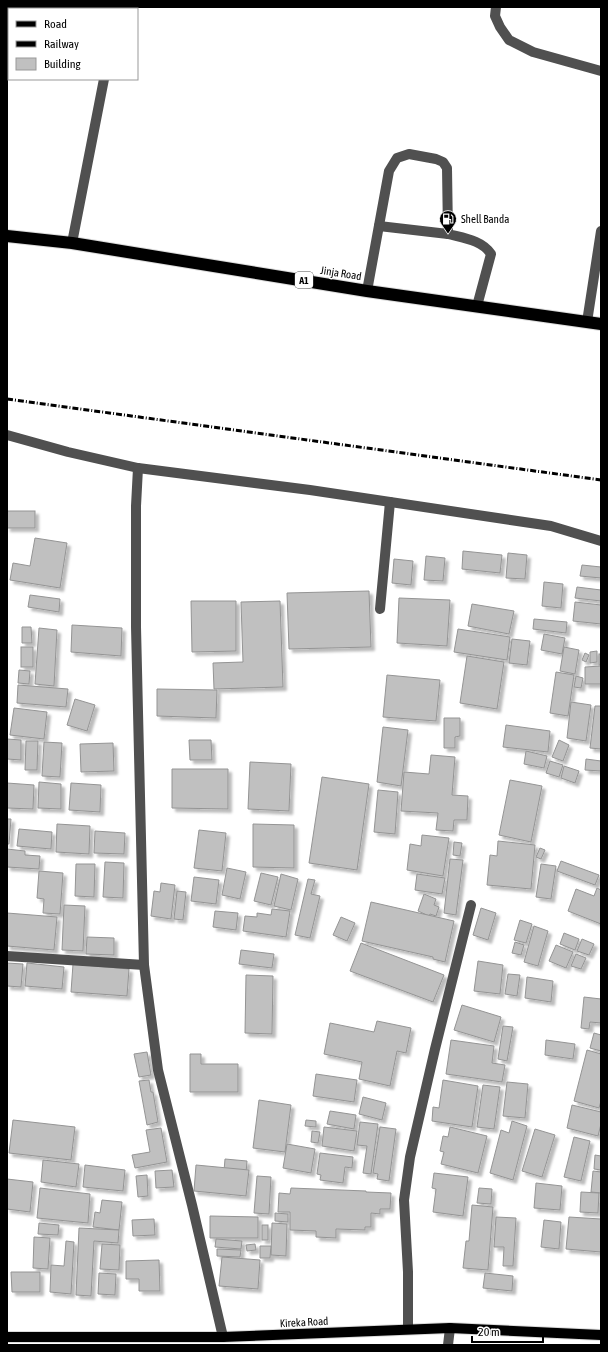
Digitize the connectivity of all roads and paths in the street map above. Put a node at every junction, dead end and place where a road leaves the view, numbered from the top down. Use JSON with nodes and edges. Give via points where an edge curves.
{"nodes":[{"id":1,"x":496,"y":7,"type":"edge"},
{"id":2,"x":601,"y":71,"type":"edge"},
{"id":3,"x":104,"y":80,"type":"edge"},
{"id":4,"x":379,"y":226,"type":"junction"},
{"id":5,"x":601,"y":231,"type":"edge"},
{"id":6,"x":448,"y":234,"type":"junction"},
{"id":7,"x":7,"y":236,"type":"edge"},
{"id":8,"x":72,"y":243,"type":"junction"},
{"id":9,"x":367,"y":291,"type":"junction"},
{"id":10,"x":477,"y":306,"type":"junction"},
{"id":11,"x":587,"y":322,"type":"junction"},
{"id":12,"x":601,"y":324,"type":"edge"},
{"id":13,"x":7,"y":435,"type":"edge"},
{"id":14,"x":138,"y":468,"type":"junction"},
{"id":15,"x":390,"y":502,"type":"junction"},
{"id":16,"x":601,"y":541,"type":"edge"},
{"id":17,"x":380,"y":609,"type":"dead end"},
{"id":18,"x":471,"y":905,"type":"dead end"},
{"id":19,"x":7,"y":956,"type":"edge"},
{"id":20,"x":144,"y":965,"type":"junction"},
{"id":21,"x":450,"y":1328,"type":"junction"},
{"id":22,"x":408,"y":1329,"type":"junction"},
{"id":23,"x":601,"y":1335,"type":"edge"},
{"id":24,"x":7,"y":1337,"type":"edge"},
{"id":25,"x":223,"y":1337,"type":"junction"},
{"id":26,"x":448,"y":1345,"type":"edge"}],
"edges":[{"from":1,"to":2,"type":"street","via":[[495,16],[509,40],[533,52]]},
{"from":3,"to":8,"type":"street"},
{"from":4,"to":6,"type":"street"},
{"from":4,"to":6,"type":"street","via":[[389,171],[397,158],[410,154],[436,158],[447,168]]},
{"from":4,"to":9,"type":"street"},
{"from":5,"to":11,"type":"street"},
{"from":6,"to":10,"type":"street","via":[[480,243],[491,254]]},
{"from":7,"to":8,"type":"highway","name":"Jinja Road","number":"A1"},
{"from":8,"to":9,"type":"highway","name":"Jinja Road","number":"A1"},
{"from":9,"to":10,"type":"highway","name":"Jinja Road","number":"A1"},
{"from":10,"to":11,"type":"highway","name":"Jinja Road","number":"A1"},
{"from":11,"to":12,"type":"highway","name":"Jinja Road","number":"A1"},
{"from":13,"to":14,"type":"street"},
{"from":14,"to":15,"type":"street"},
{"from":14,"to":20,"type":"street","via":[[136,635]]},
{"from":15,"to":16,"type":"street","via":[[551,526]]},
{"from":15,"to":17,"type":"street"},
{"from":18,"to":22,"type":"street","via":[[434,1049],[410,1157],[404,1200]]},
{"from":19,"to":20,"type":"street"},
{"from":20,"to":25,"type":"street","via":[[158,1070]]},
{"from":21,"to":22,"type":"main road","name":"Kireka Road"},
{"from":21,"to":23,"type":"main road","name":"Kireka Road"},
{"from":21,"to":26,"type":"street"},
{"from":22,"to":25,"type":"main road","name":"Kireka Road"},
{"from":24,"to":25,"type":"main road","name":"Kireka Road"}]}
